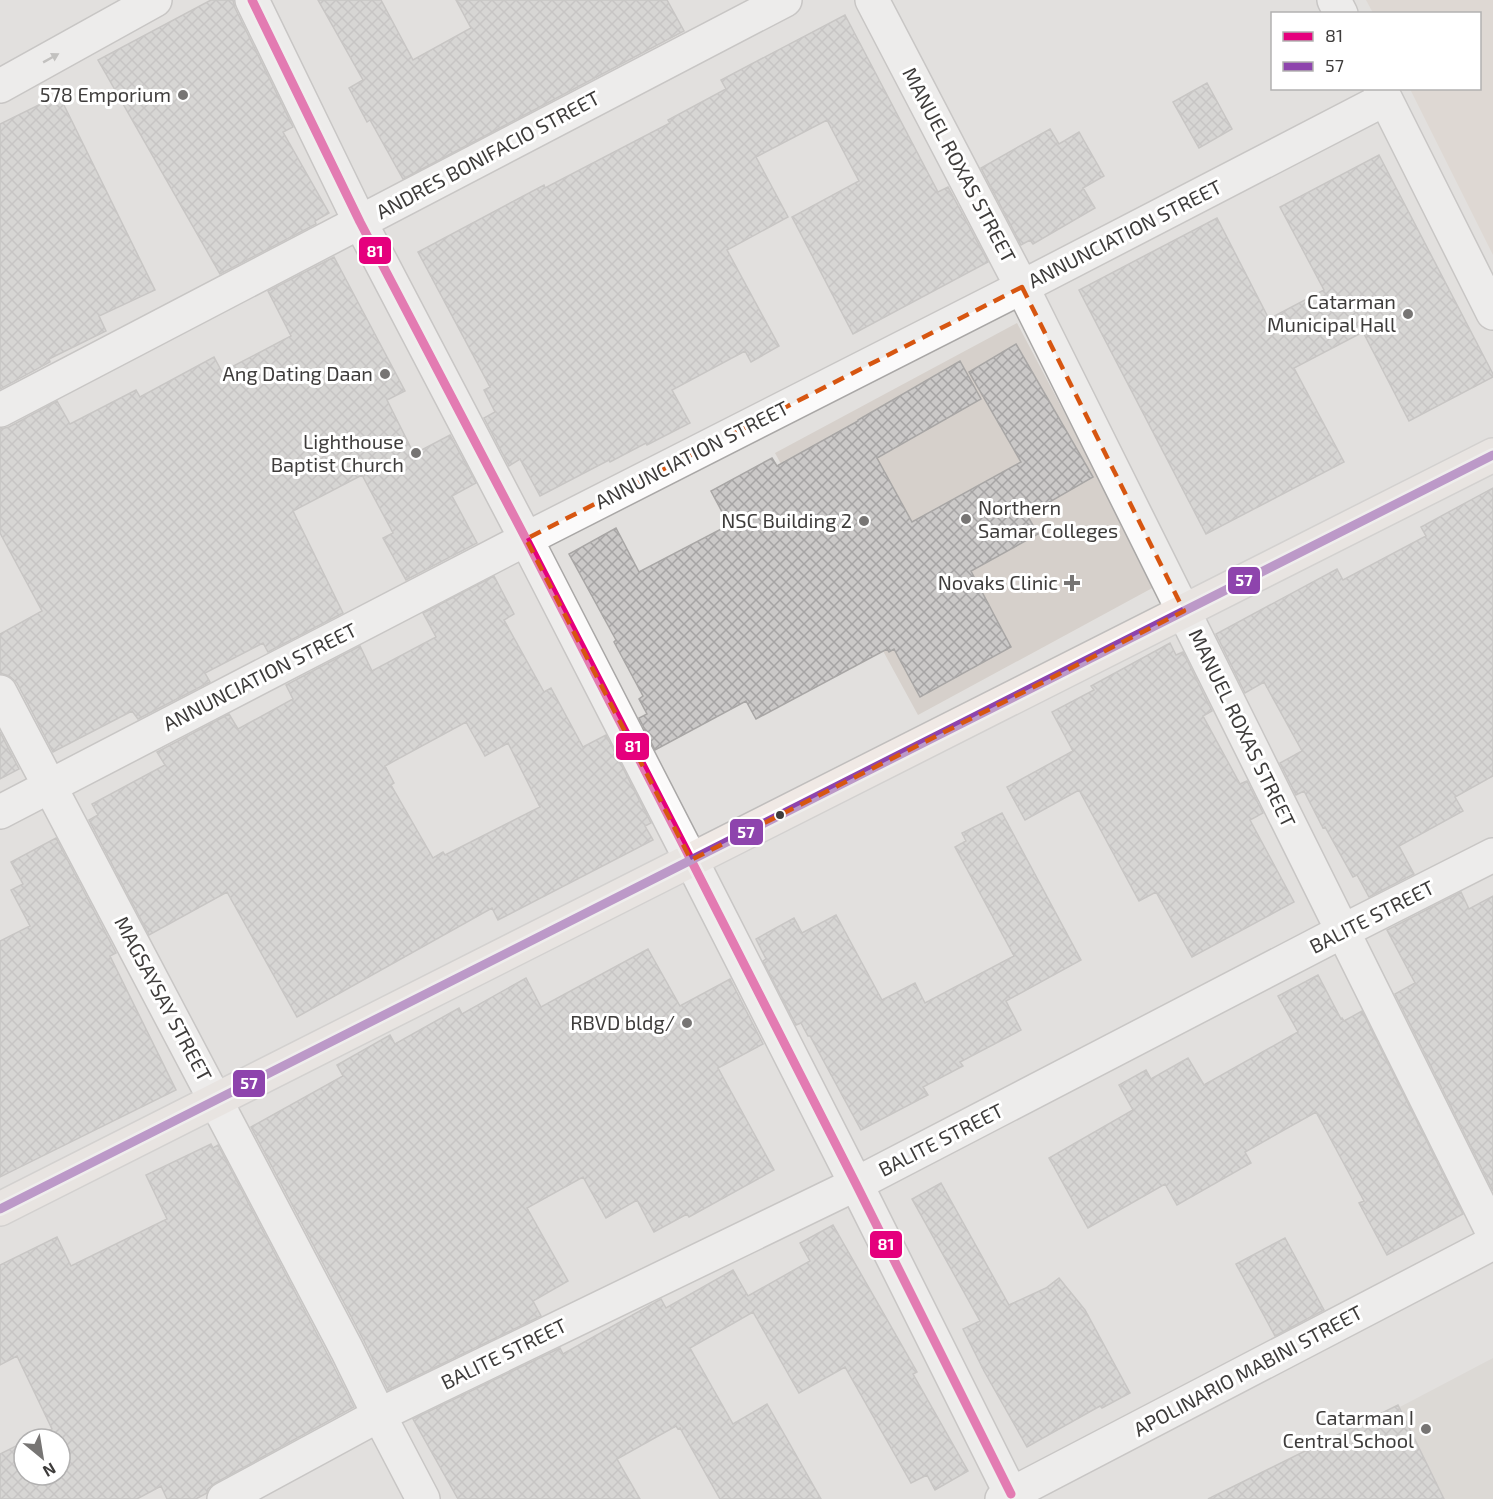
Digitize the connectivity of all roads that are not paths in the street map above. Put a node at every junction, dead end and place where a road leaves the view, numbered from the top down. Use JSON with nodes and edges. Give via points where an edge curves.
{"nodes":[{"id":1,"x":155,"y":0,"type":"edge"},
{"id":2,"x":252,"y":0,"type":"edge"},
{"id":3,"x":785,"y":0,"type":"edge"},
{"id":4,"x":872,"y":0,"type":"edge"},
{"id":5,"x":0,"y":86,"type":"edge"},
{"id":6,"x":1382,"y":94,"type":"edge"},
{"id":7,"x":360,"y":222,"type":"junction"},
{"id":8,"x":1022,"y":287,"type":"junction"},
{"id":9,"x":1493,"y":314,"type":"edge"},
{"id":10,"x":0,"y":410,"type":"edge"},
{"id":11,"x":1493,"y":455,"type":"edge"},
{"id":12,"x":526,"y":540,"type":"junction"},
{"id":13,"x":1184,"y":611,"type":"junction"},
{"id":14,"x":0,"y":692,"type":"edge"},
{"id":15,"x":50,"y":786,"type":"junction"},
{"id":16,"x":0,"y":812,"type":"edge"},
{"id":17,"x":1493,"y":855,"type":"edge"},
{"id":18,"x":691,"y":860,"type":"junction"},
{"id":19,"x":1343,"y":931,"type":"junction"},
{"id":20,"x":216,"y":1100,"type":"junction"},
{"id":21,"x":856,"y":1184,"type":"junction"},
{"id":22,"x":0,"y":1209,"type":"edge"},
{"id":23,"x":1493,"y":1233,"type":"edge"},
{"id":24,"x":1493,"y":1243,"type":"edge"},
{"id":25,"x":379,"y":1415,"type":"junction"},
{"id":26,"x":1007,"y":1497,"type":"edge"},
{"id":27,"x":224,"y":1499,"type":"edge"},
{"id":28,"x":423,"y":1499,"type":"edge"}],
"edges":[{"from":5,"to":1,"type":"street","one_way":true},
{"from":2,"to":7,"type":"street"},
{"from":3,"to":7,"type":"street","name":"ANDRES BONIFACIO STREET"},
{"from":4,"to":8,"type":"street","name":"MANUEL ROXAS STREET"},
{"from":6,"to":8,"type":"street","name":"ANNUNCIATION STREET"},
{"from":6,"to":9,"type":"street"},
{"from":7,"to":10,"type":"street","name":"ANDRES BONIFACIO STREET"},
{"from":7,"to":12,"type":"street"},
{"from":8,"to":12,"type":"street","name":"ANNUNCIATION STREET"},
{"from":8,"to":13,"type":"street","name":"MANUEL ROXAS STREET"},
{"from":11,"to":13,"type":"main road"},
{"from":12,"to":15,"type":"street","name":"ANNUNCIATION STREET"},
{"from":12,"to":18,"type":"street"},
{"from":13,"to":18,"type":"main road"},
{"from":13,"to":19,"type":"street","name":"MANUEL ROXAS STREET"},
{"from":14,"to":15,"type":"street","name":"MAGSAYSAY STREET"},
{"from":15,"to":16,"type":"street","name":"ANNUNCIATION STREET"},
{"from":15,"to":20,"type":"street","name":"MAGSAYSAY STREET"},
{"from":17,"to":19,"type":"street","name":"BALITE STREET"},
{"from":18,"to":20,"type":"main road"},
{"from":18,"to":21,"type":"street"},
{"from":19,"to":21,"type":"street","name":"BALITE STREET"},
{"from":19,"to":23,"type":"street","name":"MANUEL ROXAS STREET"},
{"from":20,"to":22,"type":"main road"},
{"from":20,"to":25,"type":"street","name":"MAGSAYSAY STREET"},
{"from":21,"to":25,"type":"street","name":"BALITE STREET"},
{"from":21,"to":26,"type":"street"},
{"from":24,"to":26,"type":"street","name":"APOLINARIO MABINI STREET"},
{"from":25,"to":27,"type":"street","name":"BALITE STREET"},
{"from":25,"to":28,"type":"street","name":"MAGSAYSAY STREET"}]}
